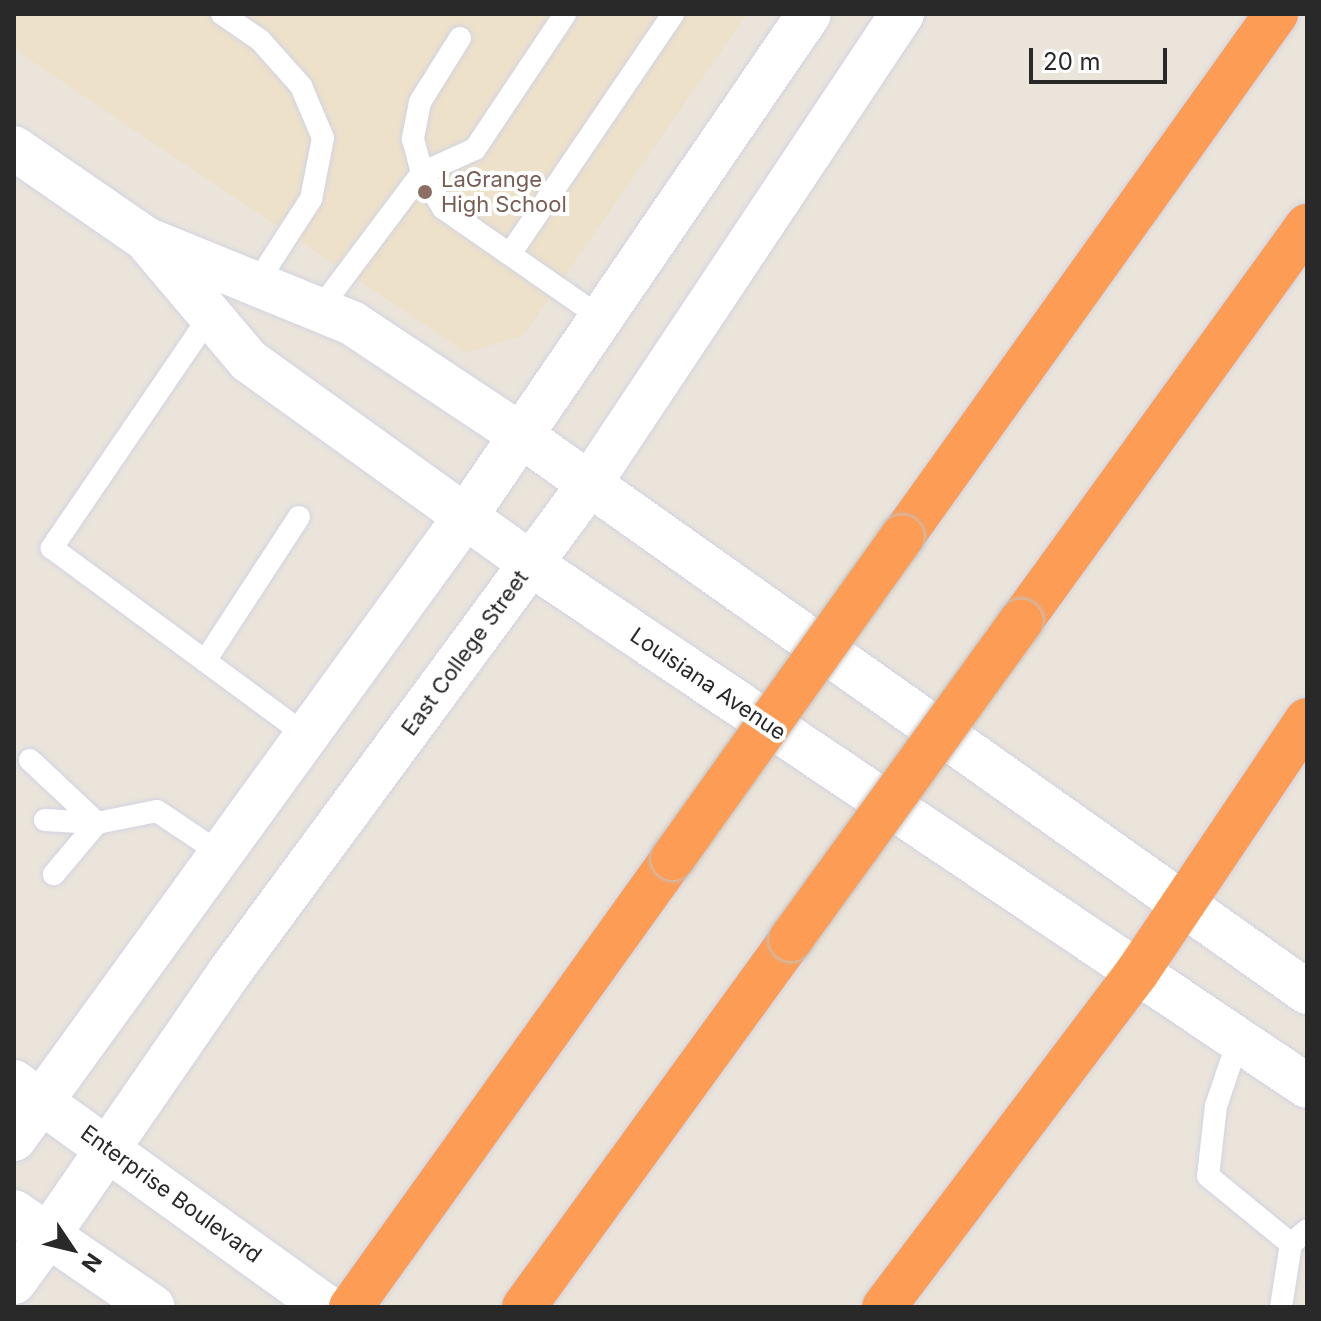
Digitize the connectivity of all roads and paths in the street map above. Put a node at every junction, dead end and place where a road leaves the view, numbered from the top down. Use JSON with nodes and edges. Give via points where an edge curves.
{"nodes":[{"id":1,"x":222,"y":14,"type":"edge"},
{"id":2,"x":565,"y":14,"type":"edge"},
{"id":3,"x":673,"y":14,"type":"edge"},
{"id":4,"x":809,"y":14,"type":"edge"},
{"id":5,"x":902,"y":14,"type":"edge"},
{"id":6,"x":1276,"y":14,"type":"edge"},
{"id":7,"x":460,"y":38,"type":"dead end"},
{"id":8,"x":14,"y":148,"type":"edge"},
{"id":9,"x":422,"y":173,"type":"junction"},
{"id":10,"x":1307,"y":226,"type":"edge"},
{"id":11,"x":146,"y":239,"type":"junction"},
{"id":12,"x":510,"y":254,"type":"junction"},
{"id":13,"x":256,"y":284,"type":"junction"},
{"id":14,"x":319,"y":310,"type":"junction"},
{"id":15,"x":210,"y":316,"type":"junction"},
{"id":16,"x":600,"y":317,"type":"junction"},
{"id":17,"x":519,"y":434,"type":"junction"},
{"id":18,"x":588,"y":486,"type":"junction"},
{"id":19,"x":299,"y":517,"type":"dead end"},
{"id":20,"x":465,"y":517,"type":"junction"},
{"id":21,"x":531,"y":564,"type":"junction"},
{"id":22,"x":205,"y":661,"type":"junction"},
{"id":23,"x":1307,"y":720,"type":"edge"},
{"id":24,"x":307,"y":736,"type":"junction"},
{"id":25,"x":30,"y":760,"type":"dead end"},
{"id":26,"x":45,"y":820,"type":"dead end"},
{"id":27,"x":97,"y":823,"type":"junction"},
{"id":28,"x":221,"y":854,"type":"junction"},
{"id":29,"x":54,"y":874,"type":"dead end"},
{"id":30,"x":1186,"y":903,"type":"junction"},
{"id":31,"x":1136,"y":974,"type":"junction"},
{"id":32,"x":1307,"y":992,"type":"edge"},
{"id":33,"x":1238,"y":1041,"type":"junction"},
{"id":34,"x":1307,"y":1086,"type":"edge"},
{"id":35,"x":28,"y":1092,"type":"edge"},
{"id":36,"x":14,"y":1139,"type":"edge"},
{"id":37,"x":107,"y":1148,"type":"junction"},
{"id":38,"x":31,"y":1223,"type":"edge"},
{"id":39,"x":1299,"y":1237,"type":"edge"},
{"id":40,"x":14,"y":1282,"type":"edge"},
{"id":41,"x":153,"y":1307,"type":"edge"},
{"id":42,"x":326,"y":1307,"type":"edge"},
{"id":43,"x":351,"y":1307,"type":"edge"},
{"id":44,"x":524,"y":1307,"type":"edge"},
{"id":45,"x":884,"y":1307,"type":"edge"},
{"id":46,"x":1281,"y":1307,"type":"edge"}],
"edges":[{"from":1,"to":13,"type":"lane","via":[[260,40],[301,86],[323,138],[311,199]]},
{"from":2,"to":9,"type":"lane","via":[[475,149]]},
{"from":3,"to":12,"type":"lane"},
{"from":4,"to":16,"type":"main road"},
{"from":5,"to":18,"type":"main road","name":"East College Street"},
{"from":6,"to":43,"type":"highway","bridge":true},
{"from":7,"to":9,"type":"lane","via":[[420,102],[413,139]]},
{"from":8,"to":11,"type":"main road","name":"Louisiana Avenue"},
{"from":9,"to":12,"type":"lane","via":[[443,208]]},
{"from":9,"to":14,"type":"lane"},
{"from":10,"to":44,"type":"highway","bridge":true},
{"from":11,"to":13,"type":"main road","name":"Louisiana Avenue"},
{"from":11,"to":15,"type":"main road","name":"Louisiana Avenue"},
{"from":12,"to":16,"type":"lane"},
{"from":13,"to":14,"type":"main road","name":"Louisiana Avenue"},
{"from":14,"to":17,"type":"main road","name":"Louisiana Avenue","via":[[352,323]]},
{"from":15,"to":20,"type":"main road","name":"Louisiana Avenue","via":[[249,361]]},
{"from":15,"to":22,"type":"lane","via":[[52,548]]},
{"from":16,"to":17,"type":"main road"},
{"from":17,"to":18,"type":"main road","name":"Louisiana Avenue"},
{"from":17,"to":20,"type":"main road"},
{"from":18,"to":21,"type":"main road","name":"East College Street"},
{"from":18,"to":30,"type":"main road","name":"Louisiana Avenue"},
{"from":19,"to":22,"type":"lane"},
{"from":20,"to":21,"type":"main road","name":"Louisiana Avenue"},
{"from":20,"to":24,"type":"main road"},
{"from":21,"to":31,"type":"main road","name":"Louisiana Avenue"},
{"from":21,"to":37,"type":"main road","name":"East College Street"},
{"from":22,"to":24,"type":"lane"},
{"from":23,"to":30,"type":"highway"},
{"from":24,"to":28,"type":"main road"},
{"from":25,"to":27,"type":"lane"},
{"from":26,"to":27,"type":"lane"},
{"from":27,"to":28,"type":"lane","via":[[157,811]]},
{"from":27,"to":29,"type":"lane"},
{"from":28,"to":35,"type":"main road"},
{"from":30,"to":31,"type":"highway"},
{"from":30,"to":32,"type":"main road","name":"Louisiana Avenue"},
{"from":31,"to":33,"type":"main road","name":"Louisiana Avenue"},
{"from":31,"to":45,"type":"highway"},
{"from":33,"to":34,"type":"main road","name":"Louisiana Avenue"},
{"from":33,"to":39,"type":"lane","via":[[1216,1106],[1208,1176]]},
{"from":35,"to":36,"type":"main road"},
{"from":35,"to":37,"type":"main road","name":"Enterprise Boulevard"},
{"from":37,"to":38,"type":"main road","name":"East College Street"},
{"from":37,"to":42,"type":"main road","name":"Enterprise Boulevard"},
{"from":38,"to":40,"type":"main road","name":"East College Street"},
{"from":38,"to":41,"type":"main road"},
{"from":39,"to":46,"type":"lane"}]}
